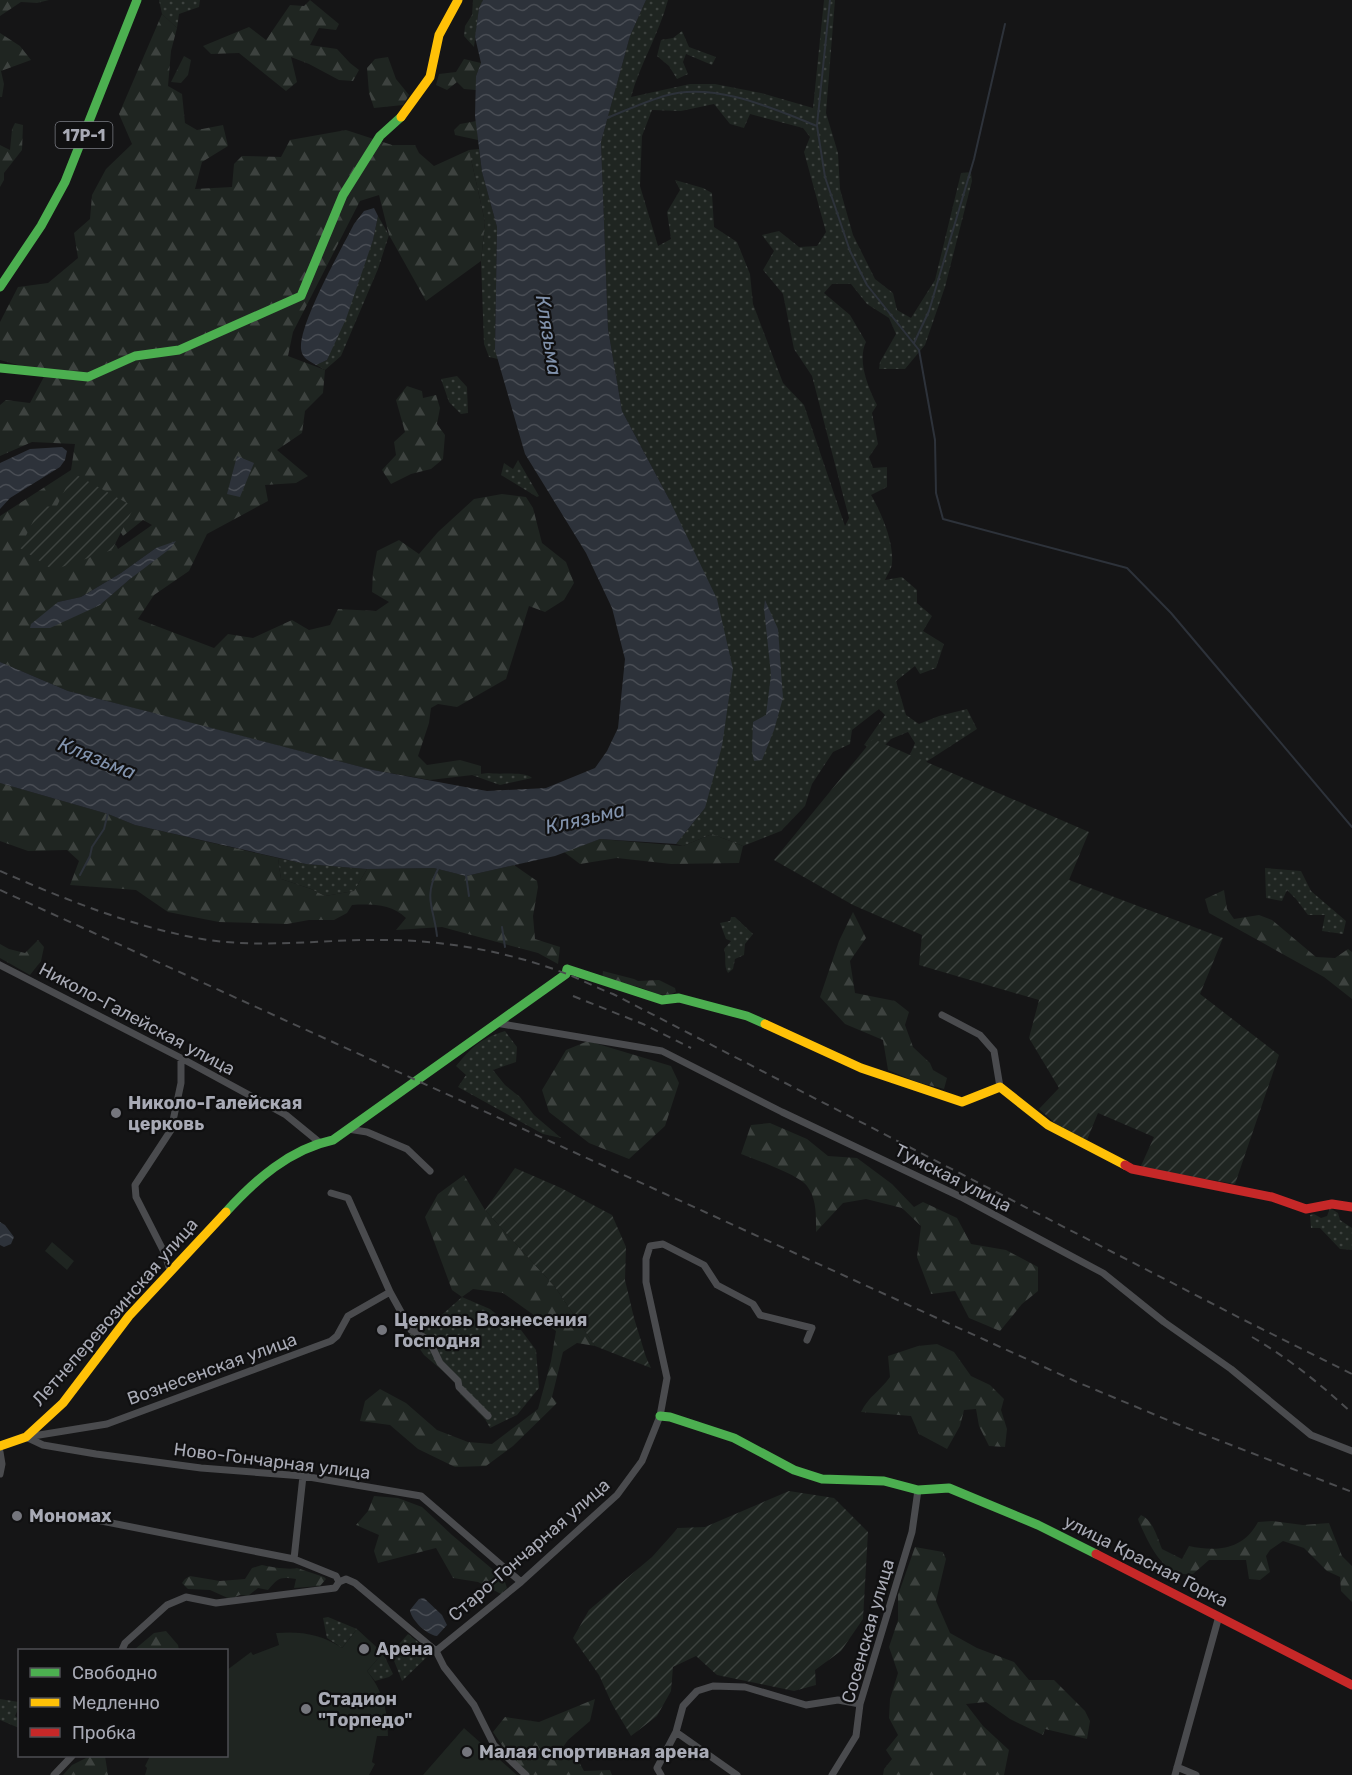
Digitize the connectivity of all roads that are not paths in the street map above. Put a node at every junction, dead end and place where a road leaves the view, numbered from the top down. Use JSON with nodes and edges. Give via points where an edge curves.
{"nodes":[{"id":1,"x":137,"y":0,"type":"edge"},
{"id":2,"x":458,"y":0,"type":"edge"},
{"id":3,"x":0,"y":287,"type":"edge"},
{"id":4,"x":0,"y":368,"type":"edge"},
{"id":5,"x":0,"y":964,"type":"edge"},
{"id":6,"x":942,"y":1016,"type":"dead end"},
{"id":7,"x":496,"y":1023,"type":"junction"},
{"id":8,"x":181,"y":1058,"type":"junction"},
{"id":9,"x":1000,"y":1087,"type":"junction"},
{"id":10,"x":348,"y":1129,"type":"junction"},
{"id":11,"x":319,"y":1142,"type":"junction"},
{"id":12,"x":430,"y":1171,"type":"dead end"},
{"id":13,"x":331,"y":1193,"type":"dead end"},
{"id":14,"x":1352,"y":1207,"type":"edge"},
{"id":15,"x":170,"y":1270,"type":"junction"},
{"id":16,"x":390,"y":1292,"type":"junction"},
{"id":17,"x":807,"y":1340,"type":"dead end"},
{"id":18,"x":488,"y":1416,"type":"dead end"},
{"id":19,"x":660,"y":1416,"type":"junction"},
{"id":20,"x":26,"y":1437,"type":"junction"},
{"id":21,"x":0,"y":1446,"type":"edge"},
{"id":22,"x":0,"y":1452,"type":"edge"},
{"id":23,"x":1352,"y":1452,"type":"edge"},
{"id":24,"x":0,"y":1474,"type":"edge"},
{"id":25,"x":303,"y":1476,"type":"junction"},
{"id":26,"x":918,"y":1490,"type":"junction"},
{"id":27,"x":86,"y":1518,"type":"dead end"},
{"id":28,"x":294,"y":1559,"type":"junction"},
{"id":29,"x":339,"y":1582,"type":"junction"},
{"id":30,"x":521,"y":1582,"type":"junction"},
{"id":31,"x":1219,"y":1616,"type":"junction"},
{"id":32,"x":122,"y":1649,"type":"edge"},
{"id":33,"x":436,"y":1651,"type":"junction"},
{"id":34,"x":1352,"y":1685,"type":"edge"},
{"id":35,"x":861,"y":1704,"type":"junction"},
{"id":36,"x":676,"y":1732,"type":"junction"},
{"id":37,"x":70,"y":1757,"type":"edge"},
{"id":38,"x":1176,"y":1771,"type":"edge"},
{"id":39,"x":54,"y":1775,"type":"edge"},
{"id":40,"x":526,"y":1775,"type":"edge"},
{"id":41,"x":661,"y":1775,"type":"edge"},
{"id":42,"x":737,"y":1775,"type":"edge"},
{"id":43,"x":832,"y":1775,"type":"edge"},
{"id":44,"x":1196,"y":1775,"type":"edge"}],
"edges":[{"from":1,"to":3,"type":"street","number":"17Р-1","via":[[65,182]]},
{"from":2,"to":4,"type":"street","via":[[439,35],[430,77],[398,121],[380,136],[343,195],[300,297],[178,350],[135,356],[88,377]]},
{"from":5,"to":8,"type":"street","name":"Николо-Галейская улица"},
{"from":6,"to":9,"type":"street","via":[[980,1035],[994,1051]]},
{"from":7,"to":9,"type":"street","name":"Летнеперевозинская улица","via":[[566,974],[567,969],[662,1000],[680,998],[747,1016],[861,1068],[962,1102]]},
{"from":7,"to":10,"type":"street","name":"Летнеперевозинская улица"},
{"from":7,"to":23,"type":"street","name":"Тумская улица","via":[[662,1052],[961,1197],[1103,1274],[1231,1369],[1311,1435]]},
{"from":8,"to":11,"type":"street","name":"Николо-Галейская улица","via":[[286,1115]]},
{"from":8,"to":15,"type":"street","via":[[181,1083],[171,1130],[135,1185],[136,1197]]},
{"from":9,"to":14,"type":"street","via":[[1047,1125],[1132,1169],[1272,1197],[1306,1209],[1332,1204]]},
{"from":10,"to":11,"type":"street","name":"Летнеперевозинская улица","via":[[333,1140]]},
{"from":10,"to":12,"type":"street","via":[[367,1132],[407,1149]]},
{"from":11,"to":15,"type":"street","name":"Летнеперевозинская улица","via":[[249,1187]]},
{"from":13,"to":16,"type":"street","via":[[348,1198]]},
{"from":15,"to":20,"type":"street","name":"Летнеперевозинская улица","via":[[129,1316],[63,1403]]},
{"from":16,"to":18,"type":"street","via":[[411,1330],[429,1340],[440,1364]]},
{"from":16,"to":20,"type":"street","name":"Вознесенская улица","via":[[348,1316],[331,1341],[107,1424]]},
{"from":17,"to":19,"type":"street","name":"Старо-Гончарная улица","via":[[812,1328],[760,1315],[753,1304],[717,1285],[704,1265],[663,1244],[650,1246],[646,1282],[666,1378]]},
{"from":19,"to":26,"type":"street","name":"улица Красная Горка","via":[[734,1438],[786,1466],[822,1479],[884,1481]]},
{"from":19,"to":30,"type":"street","name":"Старо-Гончарная улица","via":[[642,1461],[617,1495]]},
{"from":20,"to":21,"type":"street","name":"Летнеперевозинская улица"},
{"from":20,"to":25,"type":"street","name":"Ново-Гончарная улица","via":[[43,1445],[113,1456]]},
{"from":22,"to":24,"type":"street"},
{"from":25,"to":28,"type":"street"},
{"from":25,"to":30,"type":"street","name":"Ново-Гончарная улица","via":[[421,1496]]},
{"from":26,"to":31,"type":"street","name":"улица Красная Горка","via":[[949,1488],[971,1496],[1038,1525]]},
{"from":26,"to":35,"type":"street","name":"Сосенская улица","via":[[912,1532]]},
{"from":27,"to":28,"type":"street"},
{"from":28,"to":29,"type":"street","via":[[336,1576]]},
{"from":29,"to":32,"type":"street","via":[[335,1588],[320,1592],[242,1601],[216,1603],[186,1597],[167,1605],[125,1642]]},
{"from":29,"to":33,"type":"street","via":[[346,1579],[355,1583]]},
{"from":30,"to":33,"type":"street","name":"Старо-Гончарная улица"},
{"from":31,"to":34,"type":"street","name":"улица Красная Горка"},
{"from":31,"to":38,"type":"street"},
{"from":33,"to":40,"type":"street","via":[[474,1705],[494,1745]]},
{"from":35,"to":36,"type":"street","via":[[838,1700],[806,1705],[746,1687],[713,1686],[697,1691],[684,1706]]},
{"from":35,"to":43,"type":"street","name":"Сосенская улица","via":[[856,1736]]},
{"from":36,"to":41,"type":"street","via":[[657,1768]]},
{"from":36,"to":42,"type":"street"},
{"from":37,"to":39,"type":"street"},
{"from":38,"to":44,"type":"street"}]}
